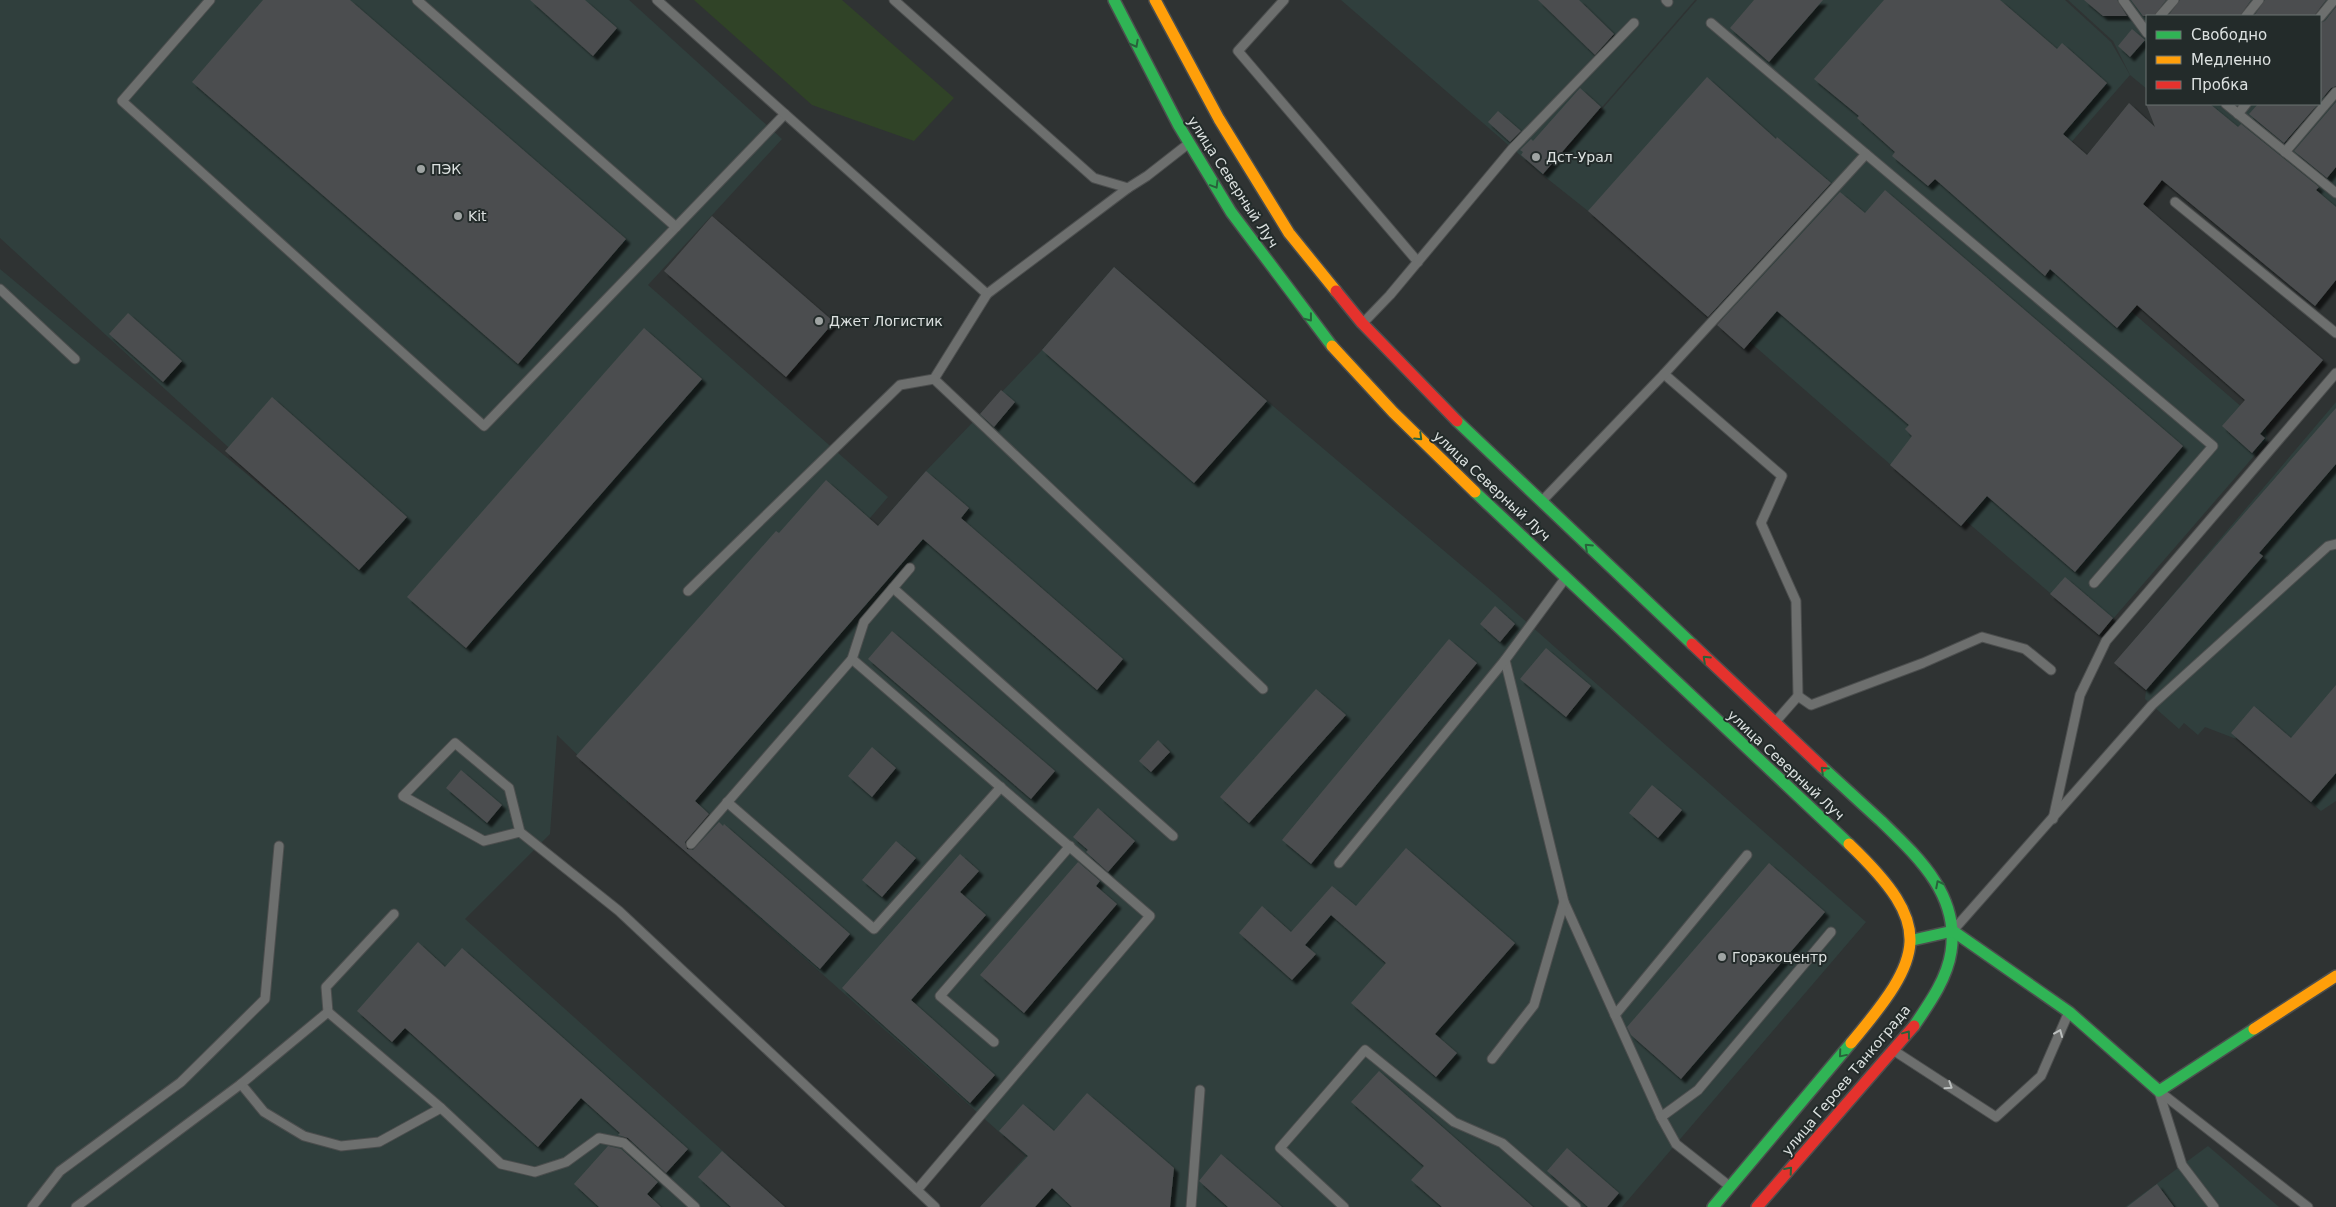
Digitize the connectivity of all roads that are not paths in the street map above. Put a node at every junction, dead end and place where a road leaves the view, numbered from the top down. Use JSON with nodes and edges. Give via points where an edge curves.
{"nodes":[{"id":1,"x":210,"y":0,"type":"edge"},
{"id":2,"x":417,"y":0,"type":"edge"},
{"id":3,"x":657,"y":0,"type":"edge"},
{"id":4,"x":894,"y":0,"type":"edge"},
{"id":5,"x":1114,"y":0,"type":"edge"},
{"id":6,"x":1155,"y":0,"type":"edge"},
{"id":7,"x":1284,"y":0,"type":"edge"},
{"id":8,"x":2123,"y":0,"type":"edge"},
{"id":9,"x":2174,"y":0,"type":"edge"},
{"id":10,"x":2259,"y":0,"type":"edge"},
{"id":11,"x":2334,"y":0,"type":"edge"},
{"id":12,"x":2161,"y":15,"type":"edge"},
{"id":13,"x":2247,"y":15,"type":"edge"},
{"id":14,"x":2321,"y":16,"type":"edge"},
{"id":15,"x":1634,"y":23,"type":"dead end"},
{"id":16,"x":1711,"y":24,"type":"dead end"},
{"id":17,"x":2146,"y":31,"type":"edge"},
{"id":18,"x":2336,"y":92,"type":"edge"},
{"id":19,"x":2227,"y":105,"type":"edge"},
{"id":20,"x":2245,"y":105,"type":"edge"},
{"id":21,"x":785,"y":114,"type":"junction"},
{"id":22,"x":2238,"y":114,"type":"junction"},
{"id":23,"x":1190,"y":143,"type":"junction"},
{"id":24,"x":2285,"y":152,"type":"junction"},
{"id":25,"x":1866,"y":154,"type":"junction"},
{"id":26,"x":1128,"y":188,"type":"junction"},
{"id":27,"x":2334,"y":188,"type":"edge"},
{"id":28,"x":2175,"y":202,"type":"dead end"},
{"id":29,"x":676,"y":227,"type":"junction"},
{"id":30,"x":1418,"y":262,"type":"junction"},
{"id":31,"x":0,"y":289,"type":"edge"},
{"id":32,"x":988,"y":294,"type":"junction"},
{"id":33,"x":1362,"y":324,"type":"junction"},
{"id":34,"x":2336,"y":333,"type":"edge"},
{"id":35,"x":75,"y":360,"type":"dead end"},
{"id":36,"x":2336,"y":373,"type":"edge"},
{"id":37,"x":1664,"y":374,"type":"junction"},
{"id":38,"x":934,"y":379,"type":"junction"},
{"id":39,"x":1540,"y":503,"type":"junction"},
{"id":40,"x":2336,"y":544,"type":"edge"},
{"id":41,"x":910,"y":568,"type":"dead end"},
{"id":42,"x":1567,"y":577,"type":"junction"},
{"id":43,"x":2094,"y":583,"type":"dead end"},
{"id":44,"x":893,"y":588,"type":"junction"},
{"id":45,"x":688,"y":591,"type":"dead end"},
{"id":46,"x":852,"y":659,"type":"junction"},
{"id":47,"x":1505,"y":660,"type":"junction"},
{"id":48,"x":2051,"y":670,"type":"dead end"},
{"id":49,"x":1263,"y":689,"type":"dead end"},
{"id":50,"x":1798,"y":696,"type":"junction"},
{"id":51,"x":1774,"y":723,"type":"junction"},
{"id":52,"x":1001,"y":787,"type":"junction"},
{"id":53,"x":727,"y":802,"type":"junction"},
{"id":54,"x":2053,"y":819,"type":"junction"},
{"id":55,"x":520,"y":832,"type":"junction"},
{"id":56,"x":1173,"y":836,"type":"dead end"},
{"id":57,"x":690,"y":844,"type":"dead end"},
{"id":58,"x":279,"y":846,"type":"dead end"},
{"id":59,"x":1070,"y":846,"type":"junction"},
{"id":60,"x":1747,"y":855,"type":"dead end"},
{"id":61,"x":1340,"y":863,"type":"dead end"},
{"id":62,"x":1564,"y":902,"type":"junction"},
{"id":63,"x":394,"y":914,"type":"dead end"},
{"id":64,"x":1953,"y":931,"type":"junction"},
{"id":65,"x":1831,"y":932,"type":"dead end"},
{"id":66,"x":1914,"y":940,"type":"junction"},
{"id":67,"x":2336,"y":976,"type":"edge"},
{"id":68,"x":328,"y":1012,"type":"junction"},
{"id":69,"x":2068,"y":1012,"type":"junction"},
{"id":70,"x":1615,"y":1015,"type":"junction"},
{"id":71,"x":994,"y":1042,"type":"dead end"},
{"id":72,"x":1894,"y":1050,"type":"junction"},
{"id":73,"x":1492,"y":1059,"type":"dead end"},
{"id":74,"x":241,"y":1084,"type":"junction"},
{"id":75,"x":1200,"y":1090,"type":"dead end"},
{"id":76,"x":2159,"y":1092,"type":"junction"},
{"id":77,"x":441,"y":1108,"type":"junction"},
{"id":78,"x":1661,"y":1117,"type":"junction"},
{"id":79,"x":1730,"y":1187,"type":"junction"},
{"id":80,"x":917,"y":1190,"type":"junction"},
{"id":81,"x":32,"y":1207,"type":"edge"},
{"id":82,"x":76,"y":1207,"type":"edge"},
{"id":83,"x":695,"y":1207,"type":"edge"},
{"id":84,"x":935,"y":1207,"type":"edge"},
{"id":85,"x":1191,"y":1207,"type":"edge"},
{"id":86,"x":1344,"y":1207,"type":"edge"},
{"id":87,"x":1576,"y":1207,"type":"edge"},
{"id":88,"x":1713,"y":1207,"type":"edge"},
{"id":89,"x":1757,"y":1207,"type":"edge"},
{"id":90,"x":2214,"y":1207,"type":"edge"},
{"id":91,"x":2308,"y":1207,"type":"edge"}],
"edges":[{"from":1,"to":29,"type":"lane","via":[[122,101],[484,426]]},
{"from":2,"to":29,"type":"lane"},
{"from":3,"to":21,"type":"lane"},
{"from":4,"to":26,"type":"lane","via":[[1094,178]]},
{"from":5,"to":23,"type":"main road","name":"улица Северный Луч","one_way":true,"via":[[1178,126]]},
{"from":6,"to":33,"type":"main road","name":"улица Северный Луч","via":[[1219,119],[1289,233]]},
{"from":7,"to":30,"type":"lane","via":[[1238,51]]},
{"from":8,"to":17,"type":"lane"},
{"from":9,"to":12,"type":"lane"},
{"from":10,"to":13,"type":"lane"},
{"from":11,"to":14,"type":"lane"},
{"from":15,"to":30,"type":"lane","via":[[1512,149]]},
{"from":16,"to":25,"type":"lane"},
{"from":18,"to":24,"type":"lane"},
{"from":19,"to":22,"type":"lane"},
{"from":20,"to":22,"type":"lane"},
{"from":21,"to":29,"type":"lane"},
{"from":21,"to":32,"type":"lane"},
{"from":22,"to":24,"type":"lane"},
{"from":23,"to":26,"type":"lane"},
{"from":23,"to":42,"type":"main road","name":"улица Северный Луч","one_way":true,"via":[[1231,212],[1328,342],[1393,412]]},
{"from":24,"to":27,"type":"lane"},
{"from":25,"to":37,"type":"lane"},
{"from":25,"to":43,"type":"lane","via":[[2213,446]]},
{"from":26,"to":32,"type":"lane"},
{"from":28,"to":34,"type":"lane"},
{"from":30,"to":33,"type":"lane"},
{"from":31,"to":35,"type":"lane"},
{"from":32,"to":38,"type":"lane"},
{"from":33,"to":39,"type":"main road","name":"улица Северный Луч","via":[[1412,378]]},
{"from":36,"to":54,"type":"lane","via":[[2106,641],[2080,695]]},
{"from":37,"to":39,"type":"lane"},
{"from":37,"to":50,"type":"lane","via":[[1782,476],[1761,523],[1796,601]]},
{"from":38,"to":45,"type":"lane","via":[[900,385]]},
{"from":38,"to":49,"type":"lane"},
{"from":51,"to":39,"type":"main road","name":"улица Северный Луч","one_way":true},
{"from":40,"to":54,"type":"lane","via":[[2328,546],[2152,705]]},
{"from":41,"to":44,"type":"lane"},
{"from":42,"to":47,"type":"lane"},
{"from":42,"to":66,"type":"main road","name":"улица Северный Луч","via":[[1874,868],[1903,907]]},
{"from":44,"to":46,"type":"lane","via":[[864,622]]},
{"from":44,"to":56,"type":"lane"},
{"from":46,"to":52,"type":"lane"},
{"from":46,"to":53,"type":"lane"},
{"from":47,"to":61,"type":"lane"},
{"from":47,"to":62,"type":"lane"},
{"from":48,"to":50,"type":"lane","via":[[2025,649],[1982,637],[1811,705]]},
{"from":50,"to":51,"type":"lane"},
{"from":64,"to":51,"type":"main road","name":"улица Северный Луч","one_way":true,"via":[[1945,896],[1934,874]]},
{"from":52,"to":53,"type":"lane","via":[[874,930]]},
{"from":52,"to":59,"type":"lane"},
{"from":53,"to":57,"type":"lane"},
{"from":54,"to":64,"type":"lane"},
{"from":55,"to":55,"type":"lane","via":[[484,841],[403,796],[455,743],[509,788]]},
{"from":55,"to":80,"type":"lane","via":[[619,911]]},
{"from":58,"to":81,"type":"lane","via":[[265,999],[181,1082],[60,1171]]},
{"from":59,"to":71,"type":"lane","via":[[940,996]]},
{"from":59,"to":80,"type":"lane","via":[[1150,916]]},
{"from":60,"to":70,"type":"lane"},
{"from":62,"to":70,"type":"lane"},
{"from":62,"to":73,"type":"lane","via":[[1534,1005]]},
{"from":63,"to":68,"type":"lane","via":[[326,987]]},
{"from":64,"to":66,"type":"main road"},
{"from":64,"to":69,"type":"main road"},
{"from":72,"to":64,"type":"main road","name":"улица Героев Танкограда","one_way":true,"via":[[1928,1006],[1949,964]]},
{"from":65,"to":78,"type":"lane","via":[[1698,1090]]},
{"from":66,"to":79,"type":"main road","name":"улица Героев Танкограда","one_way":true,"via":[[1902,978],[1884,1005]]},
{"from":67,"to":76,"type":"main road"},
{"from":68,"to":74,"type":"lane"},
{"from":68,"to":77,"type":"lane"},
{"from":72,"to":69,"type":"lane","one_way":true,"via":[[1996,1116],[2041,1076]]},
{"from":69,"to":76,"type":"main road"},
{"from":70,"to":78,"type":"lane"},
{"from":89,"to":72,"type":"main road","name":"улица Героев Танкограда","one_way":true},
{"from":74,"to":77,"type":"lane","via":[[264,1112],[304,1136],[341,1146],[379,1142]]},
{"from":74,"to":82,"type":"lane"},
{"from":75,"to":85,"type":"lane"},
{"from":76,"to":90,"type":"lane","via":[[2182,1165]]},
{"from":76,"to":91,"type":"lane"},
{"from":77,"to":83,"type":"lane","via":[[501,1164],[535,1172],[566,1162],[599,1138],[624,1143]]},
{"from":78,"to":79,"type":"lane","via":[[1676,1144]]},
{"from":79,"to":88,"type":"main road","name":"улица Героев Танкограда"},
{"from":80,"to":84,"type":"lane"},
{"from":86,"to":87,"type":"lane","via":[[1280,1148],[1365,1050],[1454,1122],[1502,1143]]}]}
